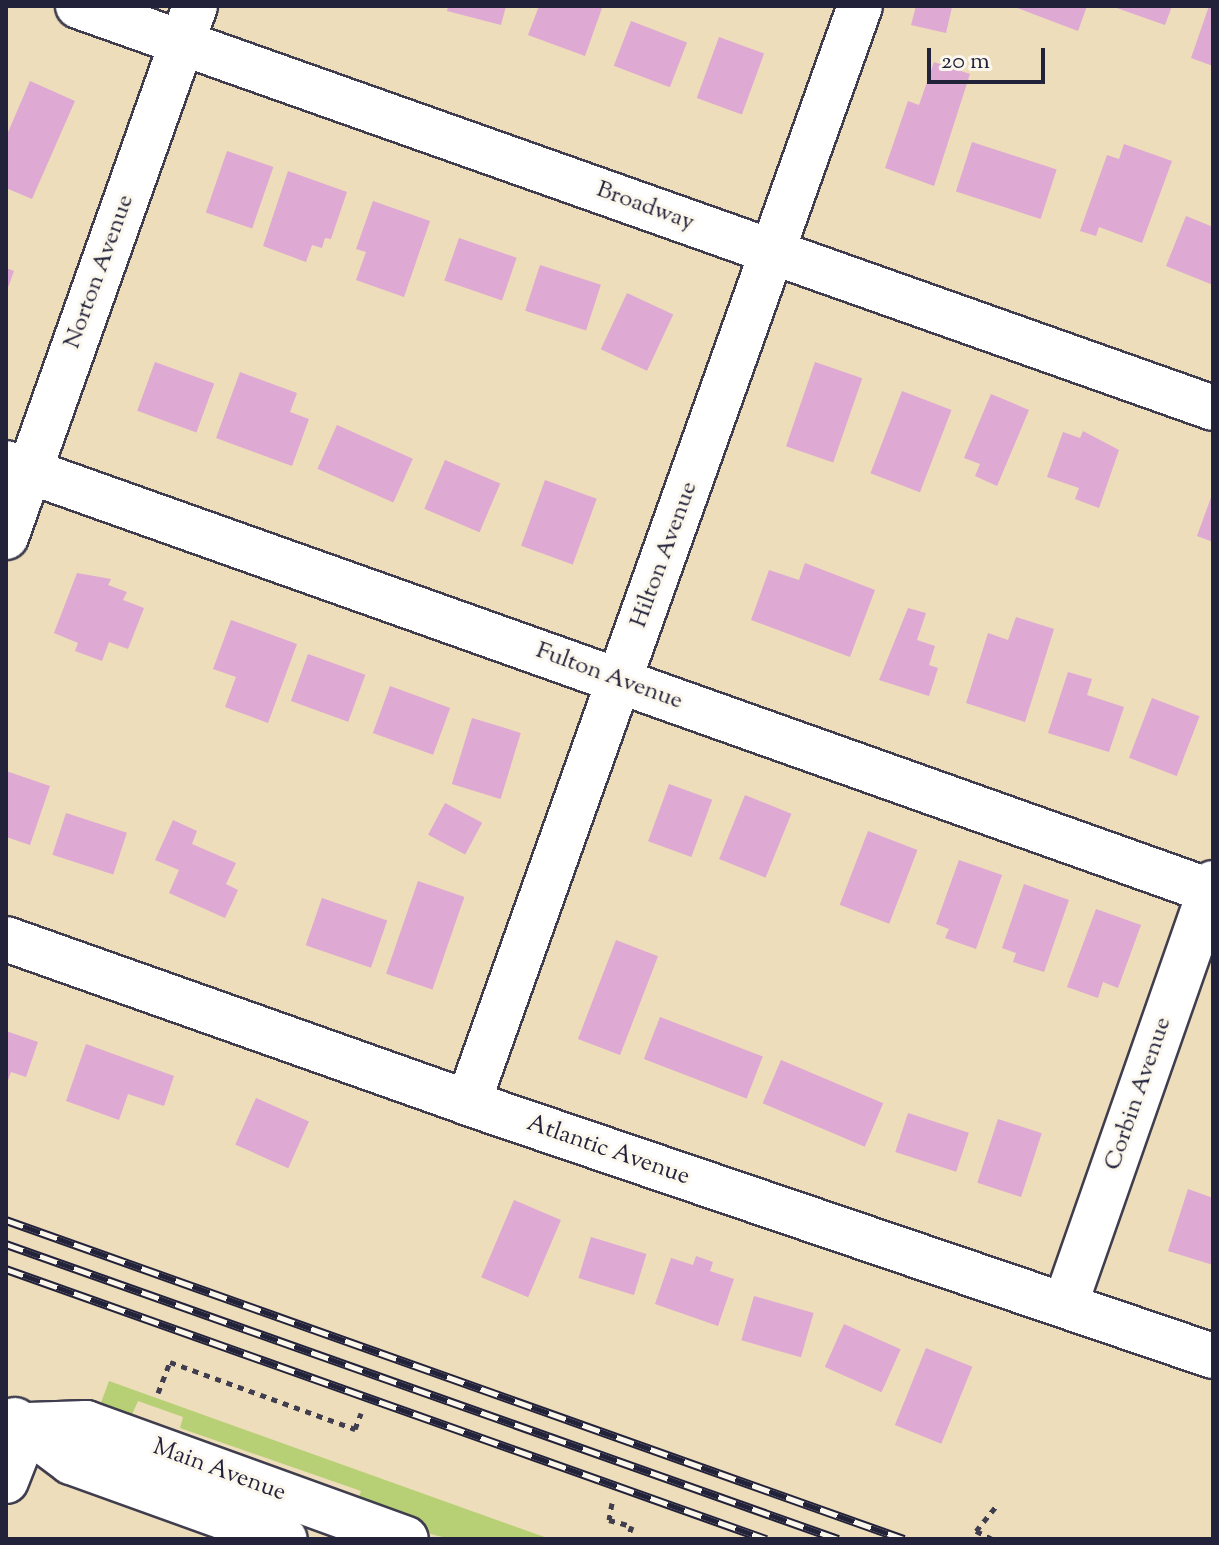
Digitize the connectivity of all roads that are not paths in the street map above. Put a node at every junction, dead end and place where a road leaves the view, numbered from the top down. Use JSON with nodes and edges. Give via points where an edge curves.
{"nodes":[{"id":1,"x":78,"y":6,"type":"edge"},
{"id":2,"x":860,"y":6,"type":"edge"},
{"id":3,"x":188,"y":24,"type":"edge"},
{"id":4,"x":773,"y":252,"type":"junction"},
{"id":5,"x":1213,"y":408,"type":"edge"},
{"id":6,"x":18,"y":467,"type":"edge"},
{"id":7,"x":6,"y":537,"type":"edge"},
{"id":8,"x":621,"y":681,"type":"junction"},
{"id":9,"x":1212,"y":888,"type":"edge"},
{"id":10,"x":6,"y":939,"type":"edge"},
{"id":11,"x":468,"y":1103,"type":"junction"},
{"id":12,"x":1065,"y":1305,"type":"junction"},
{"id":13,"x":1213,"y":1356,"type":"edge"},
{"id":14,"x":17,"y":1421,"type":"edge"},
{"id":15,"x":6,"y":1481,"type":"edge"},
{"id":16,"x":285,"y":1539,"type":"edge"},
{"id":17,"x":406,"y":1539,"type":"edge"}],
"edges":[{"from":1,"to":3,"type":"street","name":"Broadway"},
{"from":2,"to":4,"type":"street","name":"Hilton Avenue"},
{"from":3,"to":4,"type":"street","name":"Broadway"},
{"from":3,"to":6,"type":"street","name":"Norton Avenue"},
{"from":4,"to":5,"type":"street","name":"Broadway"},
{"from":4,"to":8,"type":"street","name":"Hilton Avenue"},
{"from":6,"to":7,"type":"street","name":"Norton Avenue"},
{"from":6,"to":8,"type":"street","name":"Fulton Avenue"},
{"from":8,"to":9,"type":"street","name":"Fulton Avenue"},
{"from":8,"to":11,"type":"street","name":"Hilton Avenue"},
{"from":9,"to":12,"type":"street","name":"Corbin Avenue"},
{"from":10,"to":11,"type":"street","name":"Atlantic Avenue"},
{"from":11,"to":12,"type":"street","name":"Atlantic Avenue"},
{"from":12,"to":13,"type":"street","name":"Atlantic Avenue"},
{"from":14,"to":15,"type":"street"},
{"from":14,"to":16,"type":"street","name":"Main Avenue","via":[[71,1462]]},
{"from":14,"to":17,"type":"street","name":"Main Avenue","via":[[86,1423]]}]}
